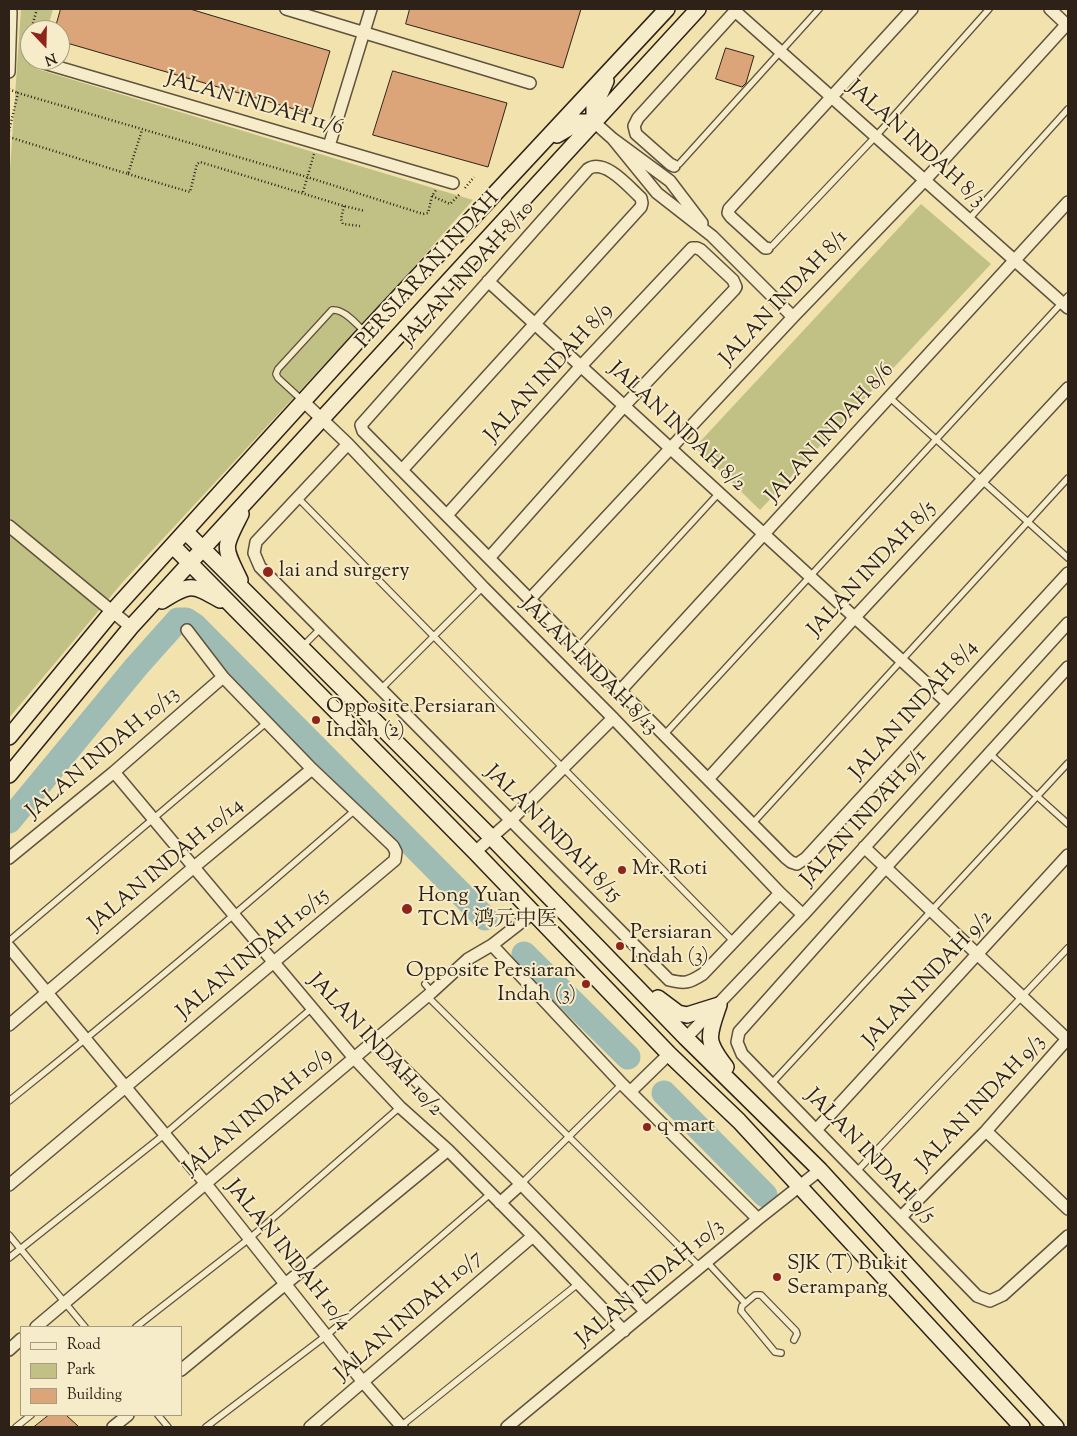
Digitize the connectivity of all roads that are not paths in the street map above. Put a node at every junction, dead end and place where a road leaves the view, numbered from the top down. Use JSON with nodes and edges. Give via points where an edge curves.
{"nodes":[{"id":1,"x":9,"y":9,"type":"edge"},
{"id":2,"x":286,"y":9,"type":"edge"},
{"id":3,"x":371,"y":9,"type":"edge"},
{"id":4,"x":667,"y":9,"type":"edge"},
{"id":5,"x":698,"y":9,"type":"edge"},
{"id":6,"x":819,"y":9,"type":"edge"},
{"id":7,"x":912,"y":9,"type":"edge"},
{"id":8,"x":989,"y":9,"type":"edge"},
{"id":9,"x":1050,"y":9,"type":"edge"},
{"id":10,"x":736,"y":10,"type":"edge"},
{"id":11,"x":1067,"y":25,"type":"edge"},
{"id":12,"x":365,"y":32,"type":"junction"},
{"id":13,"x":782,"y":51,"type":"junction"},
{"id":14,"x":614,"y":65,"type":"junction"},
{"id":15,"x":9,"y":68,"type":"edge"},
{"id":16,"x":68,"y":70,"type":"edge"},
{"id":17,"x":9,"y":72,"type":"edge"},
{"id":18,"x":530,"y":83,"type":"dead end"},
{"id":19,"x":833,"y":97,"type":"junction"},
{"id":20,"x":1068,"y":109,"type":"edge"},
{"id":21,"x":594,"y":122,"type":"junction"},
{"id":22,"x":876,"y":136,"type":"junction"},
{"id":23,"x":613,"y":139,"type":"junction"},
{"id":24,"x":329,"y":146,"type":"junction"},
{"id":25,"x":533,"y":153,"type":"junction"},
{"id":26,"x":674,"y":166,"type":"joint"},
{"id":27,"x":926,"y":180,"type":"junction"},
{"id":28,"x":448,"y":182,"type":"road end"},
{"id":29,"x":1068,"y":202,"type":"edge"},
{"id":30,"x":969,"y":219,"type":"junction"},
{"id":31,"x":712,"y":236,"type":"junction"},
{"id":32,"x":767,"y":248,"type":"joint"},
{"id":33,"x":1015,"y":260,"type":"junction"},
{"id":34,"x":488,"y":282,"type":"junction"},
{"id":35,"x":1066,"y":302,"type":"edge"},
{"id":36,"x":793,"y":317,"type":"junction"},
{"id":37,"x":535,"y":324,"type":"junction"},
{"id":38,"x":366,"y":332,"type":"junction"},
{"id":39,"x":581,"y":366,"type":"junction"},
{"id":40,"x":1068,"y":388,"type":"edge"},
{"id":41,"x":889,"y":397,"type":"junction"},
{"id":42,"x":304,"y":402,"type":"junction"},
{"id":43,"x":624,"y":406,"type":"junction"},
{"id":44,"x":323,"y":419,"type":"junction"},
{"id":45,"x":936,"y":439,"type":"junction"},
{"id":46,"x":348,"y":444,"type":"junction"},
{"id":47,"x":671,"y":449,"type":"junction"},
{"id":48,"x":402,"y":470,"type":"junction"},
{"id":49,"x":1068,"y":478,"type":"edge"},
{"id":50,"x":982,"y":481,"type":"junction"},
{"id":51,"x":719,"y":493,"type":"junction"},
{"id":52,"x":250,"y":498,"type":"junction"},
{"id":53,"x":298,"y":498,"type":"junction"},
{"id":54,"x":447,"y":515,"type":"junction"},
{"id":55,"x":1028,"y":522,"type":"junction"},
{"id":56,"x":9,"y":526,"type":"edge"},
{"id":57,"x":186,"y":532,"type":"junction"},
{"id":58,"x":764,"y":534,"type":"junction"},
{"id":59,"x":174,"y":546,"type":"junction"},
{"id":60,"x":203,"y":549,"type":"junction"},
{"id":61,"x":489,"y":558,"type":"junction"},
{"id":62,"x":1068,"y":558,"type":"edge"},
{"id":63,"x":191,"y":562,"type":"junction"},
{"id":64,"x":1068,"y":572,"type":"edge"},
{"id":65,"x":810,"y":576,"type":"junction"},
{"id":66,"x":483,"y":587,"type":"junction"},
{"id":67,"x":246,"y":590,"type":"junction"},
{"id":68,"x":530,"y":599,"type":"junction"},
{"id":69,"x":235,"y":608,"type":"junction"},
{"id":70,"x":112,"y":612,"type":"junction"},
{"id":71,"x":142,"y":614,"type":"junction"},
{"id":72,"x":855,"y":617,"type":"junction"},
{"id":73,"x":1068,"y":623,"type":"edge"},
{"id":74,"x":131,"y":627,"type":"junction"},
{"id":75,"x":321,"y":628,"type":"junction"},
{"id":76,"x":187,"y":630,"type":"dead end"},
{"id":77,"x":434,"y":636,"type":"junction"},
{"id":78,"x":302,"y":647,"type":"junction"},
{"id":79,"x":578,"y":647,"type":"junction"},
{"id":80,"x":902,"y":661,"type":"junction"},
{"id":81,"x":1068,"y":667,"type":"edge"},
{"id":82,"x":223,"y":677,"type":"junction"},
{"id":83,"x":381,"y":688,"type":"junction"},
{"id":84,"x":620,"y":691,"type":"junction"},
{"id":85,"x":948,"y":703,"type":"junction"},
{"id":86,"x":613,"y":718,"type":"junction"},
{"id":87,"x":266,"y":723,"type":"junction"},
{"id":88,"x":664,"y":735,"type":"junction"},
{"id":89,"x":9,"y":738,"type":"edge"},
{"id":90,"x":990,"y":753,"type":"junction"},
{"id":91,"x":1068,"y":763,"type":"edge"},
{"id":92,"x":563,"y":768,"type":"junction"},
{"id":93,"x":312,"y":769,"type":"junction"},
{"id":94,"x":114,"y":772,"type":"junction"},
{"id":95,"x":9,"y":775,"type":"edge"},
{"id":96,"x":708,"y":779,"type":"junction"},
{"id":97,"x":1037,"y":796,"type":"junction"},
{"id":98,"x":355,"y":810,"type":"junction"},
{"id":99,"x":154,"y":820,"type":"junction"},
{"id":100,"x":511,"y":820,"type":"junction"},
{"id":101,"x":752,"y":824,"type":"junction"},
{"id":102,"x":1068,"y":824,"type":"edge"},
{"id":103,"x":492,"y":838,"type":"junction"},
{"id":104,"x":864,"y":848,"type":"junction"},
{"id":105,"x":475,"y":852,"type":"junction"},
{"id":106,"x":1068,"y":855,"type":"edge"},
{"id":107,"x":9,"y":858,"type":"edge"},
{"id":108,"x":194,"y":867,"type":"junction"},
{"id":109,"x":885,"y":868,"type":"junction"},
{"id":110,"x":780,"y":893,"type":"junction"},
{"id":111,"x":931,"y":911,"type":"junction"},
{"id":112,"x":533,"y":913,"type":"junction"},
{"id":113,"x":803,"y":915,"type":"junction"},
{"id":114,"x":234,"y":916,"type":"junction"},
{"id":115,"x":9,"y":941,"type":"edge"},
{"id":116,"x":734,"y":942,"type":"junction"},
{"id":117,"x":492,"y":945,"type":"junction"},
{"id":118,"x":9,"y":947,"type":"edge"},
{"id":119,"x":1068,"y":948,"type":"edge"},
{"id":120,"x":978,"y":955,"type":"junction"},
{"id":121,"x":274,"y":962,"type":"junction"},
{"id":122,"x":619,"y":969,"type":"junction"},
{"id":123,"x":606,"y":988,"type":"junction"},
{"id":124,"x":428,"y":990,"type":"junction"},
{"id":125,"x":48,"y":992,"type":"junction"},
{"id":126,"x":1023,"y":997,"type":"junction"},
{"id":127,"x":719,"y":1005,"type":"junction"},
{"id":128,"x":312,"y":1008,"type":"junction"},
{"id":129,"x":9,"y":1025,"type":"edge"},
{"id":130,"x":686,"y":1038,"type":"junction"},
{"id":131,"x":86,"y":1039,"type":"junction"},
{"id":132,"x":1068,"y":1039,"type":"edge"},
{"id":133,"x":375,"y":1040,"type":"junction"},
{"id":134,"x":669,"y":1054,"type":"junction"},
{"id":135,"x":354,"y":1058,"type":"junction"},
{"id":136,"x":772,"y":1083,"type":"junction"},
{"id":137,"x":126,"y":1087,"type":"junction"},
{"id":138,"x":626,"y":1088,"type":"junction"},
{"id":139,"x":9,"y":1101,"type":"edge"},
{"id":140,"x":755,"y":1106,"type":"junction"},
{"id":141,"x":400,"y":1107,"type":"junction"},
{"id":142,"x":739,"y":1121,"type":"junction"},
{"id":143,"x":816,"y":1130,"type":"junction"},
{"id":144,"x":986,"y":1131,"type":"junction"},
{"id":145,"x":165,"y":1134,"type":"junction"},
{"id":146,"x":569,"y":1136,"type":"junction"},
{"id":147,"x":448,"y":1150,"type":"junction"},
{"id":148,"x":820,"y":1170,"type":"junction"},
{"id":149,"x":857,"y":1171,"type":"junction"},
{"id":150,"x":206,"y":1184,"type":"junction"},
{"id":151,"x":521,"y":1184,"type":"junction"},
{"id":152,"x":9,"y":1185,"type":"edge"},
{"id":153,"x":799,"y":1186,"type":"junction"},
{"id":154,"x":490,"y":1194,"type":"junction"},
{"id":155,"x":500,"y":1203,"type":"junction"},
{"id":156,"x":1068,"y":1209,"type":"edge"},
{"id":157,"x":901,"y":1217,"type":"junction"},
{"id":158,"x":758,"y":1219,"type":"junction"},
{"id":159,"x":9,"y":1236,"type":"edge"},
{"id":160,"x":533,"y":1236,"type":"junction"},
{"id":161,"x":1068,"y":1236,"type":"edge"},
{"id":162,"x":250,"y":1238,"type":"junction"},
{"id":163,"x":20,"y":1249,"type":"junction"},
{"id":164,"x":9,"y":1258,"type":"edge"},
{"id":165,"x":704,"y":1264,"type":"junction"},
{"id":166,"x":285,"y":1283,"type":"junction"},
{"id":167,"x":580,"y":1283,"type":"junction"},
{"id":168,"x":65,"y":1303,"type":"junction"},
{"id":169,"x":745,"y":1303,"type":"junction"},
{"id":170,"x":646,"y":1312,"type":"junction"},
{"id":171,"x":37,"y":1326,"type":"edge"},
{"id":172,"x":84,"y":1326,"type":"edge"},
{"id":173,"x":137,"y":1326,"type":"edge"},
{"id":174,"x":624,"y":1330,"type":"junction"},
{"id":175,"x":327,"y":1336,"type":"junction"},
{"id":176,"x":20,"y":1340,"type":"edge"},
{"id":177,"x":794,"y":1340,"type":"dead end"},
{"id":178,"x":9,"y":1350,"type":"edge"},
{"id":179,"x":781,"y":1353,"type":"dead end"},
{"id":180,"x":182,"y":1369,"type":"edge"},
{"id":181,"x":363,"y":1382,"type":"junction"},
{"id":182,"x":30,"y":1416,"type":"edge"},
{"id":183,"x":127,"y":1416,"type":"edge"},
{"id":184,"x":159,"y":1416,"type":"edge"},
{"id":185,"x":16,"y":1427,"type":"edge"},
{"id":186,"x":113,"y":1427,"type":"edge"},
{"id":187,"x":168,"y":1427,"type":"edge"},
{"id":188,"x":206,"y":1427,"type":"edge"},
{"id":189,"x":310,"y":1427,"type":"edge"},
{"id":190,"x":401,"y":1427,"type":"edge"},
{"id":191,"x":507,"y":1427,"type":"edge"},
{"id":192,"x":1022,"y":1427,"type":"edge"},
{"id":193,"x":1056,"y":1427,"type":"edge"}],
"edges":[{"from":1,"to":15,"type":"street"},
{"from":2,"to":12,"type":"street"},
{"from":3,"to":12,"type":"street"},
{"from":4,"to":14,"type":"main road","name":"PERSIARAN INDAH"},
{"from":5,"to":21,"type":"main road","name":"PERSIARAN INDAH"},
{"from":6,"to":13,"type":"lane"},
{"from":7,"to":19,"type":"street"},
{"from":8,"to":22,"type":"lane"},
{"from":9,"to":11,"type":"street"},
{"from":10,"to":13,"type":"street","name":"JALAN INDAH 8/3"},
{"from":10,"to":26,"type":"street","via":[[634,126],[636,134]]},
{"from":11,"to":27,"type":"street","name":"JALAN INDAH 8/1"},
{"from":12,"to":18,"type":"street"},
{"from":12,"to":24,"type":"street"},
{"from":13,"to":19,"type":"street","name":"JALAN INDAH 8/3"},
{"from":13,"to":26,"type":"lane"},
{"from":14,"to":21,"type":"main road","via":[[594,107]]},
{"from":14,"to":25,"type":"main road","name":"PERSIARAN INDAH"},
{"from":15,"to":17,"type":"street"},
{"from":16,"to":24,"type":"street","name":"JALAN INDAH 11/6"},
{"from":19,"to":22,"type":"street","name":"JALAN INDAH 8/3"},
{"from":19,"to":32,"type":"street","via":[[729,209],[731,217]]},
{"from":20,"to":30,"type":"lane"},
{"from":21,"to":23,"type":"street"},
{"from":21,"to":25,"type":"main road","via":[[579,122],[567,128]]},
{"from":21,"to":44,"type":"main road","name":"PERSIARAN INDAH"},
{"from":22,"to":27,"type":"street","name":"JALAN INDAH 8/3"},
{"from":22,"to":32,"type":"lane"},
{"from":23,"to":31,"type":"street","via":[[657,193]]},
{"from":23,"to":31,"type":"street","via":[[670,181]]},
{"from":24,"to":28,"type":"street","name":"JALAN INDAH 11/6"},
{"from":25,"to":38,"type":"main road","name":"PERSIARAN INDAH"},
{"from":27,"to":30,"type":"street","name":"JALAN INDAH 8/3"},
{"from":27,"to":36,"type":"street","name":"JALAN INDAH 8/1"},
{"from":29,"to":33,"type":"street","name":"JALAN INDAH 8/6"},
{"from":30,"to":33,"type":"street","name":"JALAN INDAH 8/3"},
{"from":31,"to":36,"type":"street"},
{"from":33,"to":35,"type":"street","name":"JALAN INDAH 8/3"},
{"from":33,"to":41,"type":"street","name":"JALAN INDAH 8/6"},
{"from":34,"to":37,"type":"street","name":"JALAN INDAH 8/2"},
{"from":34,"to":37,"type":"street","name":"JALAN INDAH 8/10","via":[[588,169],[598,166],[611,171],[640,198],[641,207]]},
{"from":34,"to":48,"type":"street","name":"JALAN INDAH 8/10","via":[[361,425]]},
{"from":35,"to":45,"type":"lane"},
{"from":36,"to":47,"type":"street","name":"JALAN INDAH 8/1"},
{"from":37,"to":39,"type":"street","name":"JALAN INDAH 8/2"},
{"from":37,"to":48,"type":"street"},
{"from":38,"to":42,"type":"main road","name":"PERSIARAN INDAH"},
{"from":38,"to":42,"type":"lane","via":[[348,317],[332,310],[278,369],[278,378]]},
{"from":39,"to":43,"type":"street","name":"JALAN INDAH 8/2"},
{"from":39,"to":43,"type":"street","name":"JALAN INDAH 8/9","via":[[681,258],[692,248],[701,250],[733,280],[736,287]]},
{"from":39,"to":54,"type":"street","name":"JALAN INDAH 8/9"},
{"from":40,"to":50,"type":"street","name":"JALAN INDAH 8/5"},
{"from":41,"to":45,"type":"lane"},
{"from":41,"to":58,"type":"street","name":"JALAN INDAH 8/6"},
{"from":42,"to":44,"type":"street","name":"JALAN INDAH 8/13"},
{"from":42,"to":57,"type":"main road","name":"PERSIARAN INDAH"},
{"from":43,"to":47,"type":"street","name":"JALAN INDAH 8/2"},
{"from":43,"to":61,"type":"street"},
{"from":44,"to":46,"type":"street","name":"JALAN INDAH 8/13"},
{"from":44,"to":52,"type":"main road","name":"PERSIARAN INDAH"},
{"from":45,"to":50,"type":"lane"},
{"from":45,"to":65,"type":"lane"},
{"from":46,"to":53,"type":"street"},
{"from":46,"to":66,"type":"street","name":"JALAN INDAH 8/13"},
{"from":47,"to":51,"type":"street","name":"JALAN INDAH 8/2"},
{"from":47,"to":68,"type":"street","name":"JALAN INDAH 8/1"},
{"from":48,"to":54,"type":"street"},
{"from":49,"to":55,"type":"lane"},
{"from":50,"to":55,"type":"lane"},
{"from":50,"to":72,"type":"street","name":"JALAN INDAH 8/5"},
{"from":51,"to":58,"type":"street","name":"JALAN INDAH 8/2"},
{"from":51,"to":79,"type":"lane"},
{"from":52,"to":60,"type":"main road","name":"PERSIARAN INDAH"},
{"from":52,"to":67,"type":"main road","via":[[228,540],[227,549]]},
{"from":53,"to":75,"type":"street","name":"JALAN INDAH 8/15","via":[[256,542],[254,554],[260,567]]},
{"from":53,"to":77,"type":"lane"},
{"from":54,"to":61,"type":"street"},
{"from":55,"to":62,"type":"lane"},
{"from":55,"to":80,"type":"lane"},
{"from":56,"to":70,"type":"street"},
{"from":57,"to":59,"type":"main road","name":"PERSIARAN INDAH"},
{"from":57,"to":60,"type":"main road"},
{"from":58,"to":65,"type":"street","name":"JALAN INDAH 8/2"},
{"from":58,"to":84,"type":"street","name":"JALAN INDAH 8/6"},
{"from":59,"to":63,"type":"main road"},
{"from":59,"to":70,"type":"main road","name":"PERSIARAN INDAH"},
{"from":60,"to":63,"type":"main road","name":"PERSIARAN INDAH"},
{"from":60,"to":67,"type":"main road"},
{"from":61,"to":68,"type":"street"},
{"from":63,"to":69,"type":"main road"},
{"from":63,"to":71,"type":"main road","name":"PERSIARAN INDAH"},
{"from":64,"to":85,"type":"street","name":"JALAN INDAH 8/4"},
{"from":65,"to":72,"type":"street","name":"JALAN INDAH 8/2"},
{"from":65,"to":88,"type":"lane"},
{"from":66,"to":77,"type":"lane"},
{"from":66,"to":86,"type":"street","name":"JALAN INDAH 8/13"},
{"from":67,"to":78,"type":"main road"},
{"from":68,"to":79,"type":"street"},
{"from":69,"to":71,"type":"main road","via":[[194,587],[176,592]]},
{"from":69,"to":105,"type":"main road"},
{"from":70,"to":74,"type":"street"},
{"from":70,"to":89,"type":"main road","name":"PERSIARAN INDAH"},
{"from":71,"to":74,"type":"main road"},
{"from":72,"to":80,"type":"street","name":"JALAN INDAH 8/2"},
{"from":72,"to":96,"type":"street","name":"JALAN INDAH 8/5"},
{"from":73,"to":104,"type":"street","name":"JALAN INDAH 9/1"},
{"from":74,"to":95,"type":"main road"},
{"from":75,"to":78,"type":"lane"},
{"from":75,"to":83,"type":"street","name":"JALAN INDAH 8/15"},
{"from":76,"to":82,"type":"street"},
{"from":77,"to":83,"type":"lane"},
{"from":77,"to":92,"type":"lane"},
{"from":78,"to":103,"type":"main road"},
{"from":79,"to":84,"type":"street"},
{"from":80,"to":85,"type":"street","name":"JALAN INDAH 8/2"},
{"from":80,"to":101,"type":"lane"},
{"from":81,"to":90,"type":"street"},
{"from":82,"to":87,"type":"street"},
{"from":82,"to":94,"type":"street","name":"JALAN INDAH 10/13"},
{"from":83,"to":100,"type":"street","name":"JALAN INDAH 8/15"},
{"from":84,"to":88,"type":"street"},
{"from":85,"to":101,"type":"street","name":"JALAN INDAH 8/4","via":[[806,858],[796,864],[786,858]]},
{"from":86,"to":92,"type":"street"},
{"from":86,"to":110,"type":"street","name":"JALAN INDAH 8/13"},
{"from":87,"to":93,"type":"street"},
{"from":87,"to":99,"type":"lane"},
{"from":88,"to":96,"type":"street"},
{"from":90,"to":97,"type":"lane"},
{"from":90,"to":109,"type":"street"},
{"from":91,"to":97,"type":"lane"},
{"from":92,"to":100,"type":"street"},
{"from":92,"to":116,"type":"lane"},
{"from":93,"to":98,"type":"street"},
{"from":93,"to":108,"type":"street","name":"JALAN INDAH 10/14"},
{"from":94,"to":99,"type":"street","name":"JALAN INDAH 10/2"},
{"from":94,"to":107,"type":"street","name":"JALAN INDAH 10/13"},
{"from":96,"to":101,"type":"street"},
{"from":97,"to":102,"type":"lane"},
{"from":97,"to":111,"type":"lane"},
{"from":98,"to":114,"type":"lane"},
{"from":98,"to":121,"type":"street","name":"JALAN INDAH 10/15","via":[[393,846],[395,860]]},
{"from":99,"to":108,"type":"street","name":"JALAN INDAH 10/2"},
{"from":99,"to":115,"type":"lane"},
{"from":100,"to":103,"type":"street"},
{"from":100,"to":116,"type":"street","name":"JALAN INDAH 8/15","via":[[669,980],[692,981]]},
{"from":103,"to":105,"type":"street"},
{"from":103,"to":122,"type":"main road"},
{"from":104,"to":109,"type":"street"},
{"from":104,"to":113,"type":"street","name":"JALAN INDAH 9/1"},
{"from":105,"to":112,"type":"main road"},
{"from":106,"to":120,"type":"street","name":"JALAN INDAH 9/2"},
{"from":108,"to":114,"type":"street","name":"JALAN INDAH 10/2"},
{"from":108,"to":125,"type":"street","name":"JALAN INDAH 10/14"},
{"from":109,"to":111,"type":"street"},
{"from":109,"to":136,"type":"street","name":"JALAN INDAH 9/5","via":[[739,1032],[737,1042],[742,1054]]},
{"from":110,"to":113,"type":"street","name":"JALAN INDAH 8/13"},
{"from":110,"to":116,"type":"street"},
{"from":111,"to":120,"type":"street"},
{"from":111,"to":136,"type":"lane"},
{"from":112,"to":117,"type":"street","name":"JALAN INDAH 10/9"},
{"from":112,"to":123,"type":"main road"},
{"from":113,"to":127,"type":"street","name":"JALAN INDAH 9/1"},
{"from":114,"to":121,"type":"street","name":"JALAN INDAH 10/2"},
{"from":114,"to":131,"type":"lane"},
{"from":117,"to":124,"type":"street","name":"JALAN INDAH 10/9","via":[[465,955]]},
{"from":117,"to":138,"type":"street"},
{"from":118,"to":125,"type":"street","name":"JALAN INDAH 10/4"},
{"from":119,"to":126,"type":"lane"},
{"from":120,"to":126,"type":"street"},
{"from":120,"to":143,"type":"street","name":"JALAN INDAH 9/2"},
{"from":121,"to":128,"type":"street","name":"JALAN INDAH 10/2"},
{"from":121,"to":137,"type":"street","name":"JALAN INDAH 10/15"},
{"from":122,"to":127,"type":"main road","via":[[678,1013],[687,1015]]},
{"from":122,"to":130,"type":"main road"},
{"from":123,"to":130,"type":"main road","via":[[643,1013],[668,1038]]},
{"from":123,"to":134,"type":"main road"},
{"from":124,"to":133,"type":"street","name":"JALAN INDAH 10/9"},
{"from":124,"to":146,"type":"lane"},
{"from":125,"to":129,"type":"street","name":"JALAN INDAH 10/14"},
{"from":125,"to":131,"type":"street","name":"JALAN INDAH 10/4"},
{"from":126,"to":132,"type":"street"},
{"from":126,"to":149,"type":"lane"},
{"from":127,"to":130,"type":"street","name":"JALAN INDAH 9/1"},
{"from":127,"to":140,"type":"main road","via":[[711,1030],[711,1045]]},
{"from":128,"to":135,"type":"street","name":"JALAN INDAH 10/2"},
{"from":128,"to":145,"type":"lane"},
{"from":130,"to":140,"type":"main road"},
{"from":130,"to":142,"type":"main road","via":[[687,1057]]},
{"from":131,"to":137,"type":"street","name":"JALAN INDAH 10/4"},
{"from":131,"to":139,"type":"lane"},
{"from":132,"to":144,"type":"street","name":"JALAN INDAH 9/3"},
{"from":133,"to":135,"type":"street","name":"JALAN INDAH 10/9"},
{"from":133,"to":151,"type":"street"},
{"from":134,"to":138,"type":"street"},
{"from":134,"to":142,"type":"main road"},
{"from":135,"to":141,"type":"street","name":"JALAN INDAH 10/2"},
{"from":135,"to":150,"type":"street","name":"JALAN INDAH 10/9"},
{"from":136,"to":143,"type":"street","name":"JALAN INDAH 9/5"},
{"from":137,"to":145,"type":"street","name":"JALAN INDAH 10/4"},
{"from":137,"to":152,"type":"street","name":"JALAN INDAH 10/15"},
{"from":138,"to":146,"type":"lane"},
{"from":138,"to":158,"type":"street"},
{"from":140,"to":148,"type":"main road"},
{"from":141,"to":147,"type":"street","name":"JALAN INDAH 10/2"},
{"from":141,"to":162,"type":"lane"},
{"from":142,"to":153,"type":"main road"},
{"from":143,"to":149,"type":"street","name":"JALAN INDAH 9/5"},
{"from":144,"to":156,"type":"street"},
{"from":144,"to":157,"type":"street","name":"JALAN INDAH 9/3"},
{"from":145,"to":150,"type":"street","name":"JALAN INDAH 10/4"},
{"from":145,"to":163,"type":"lane"},
{"from":146,"to":151,"type":"lane"},
{"from":146,"to":165,"type":"lane"},
{"from":147,"to":154,"type":"street","name":"JALAN INDAH 10/2"},
{"from":147,"to":166,"type":"street"},
{"from":148,"to":153,"type":"street","name":"JALAN INDAH 10/3"},
{"from":148,"to":193,"type":"main road"},
{"from":149,"to":157,"type":"street","name":"JALAN INDAH 9/5"},
{"from":150,"to":162,"type":"street","name":"JALAN INDAH 10/4"},
{"from":150,"to":168,"type":"street","name":"JALAN INDAH 10/9"},
{"from":151,"to":155,"type":"street"},
{"from":151,"to":170,"type":"street"},
{"from":153,"to":158,"type":"street","name":"JALAN INDAH 10/3"},
{"from":153,"to":192,"type":"main road"},
{"from":154,"to":155,"type":"street","name":"JALAN INDAH 10/2"},
{"from":154,"to":175,"type":"lane"},
{"from":155,"to":160,"type":"street","name":"JALAN INDAH 10/2"},
{"from":157,"to":161,"type":"street","name":"JALAN INDAH 9/5","via":[[976,1296],[990,1301],[1003,1295]]},
{"from":158,"to":165,"type":"street","name":"JALAN INDAH 10/3"},
{"from":159,"to":163,"type":"lane"},
{"from":160,"to":167,"type":"street","name":"JALAN INDAH 10/2"},
{"from":160,"to":181,"type":"street","name":"JALAN INDAH 10/7"},
{"from":162,"to":166,"type":"street","name":"JALAN INDAH 10/4"},
{"from":162,"to":173,"type":"lane"},
{"from":163,"to":164,"type":"lane"},
{"from":163,"to":168,"type":"lane"},
{"from":165,"to":169,"type":"lane"},
{"from":165,"to":170,"type":"street","name":"JALAN INDAH 10/3"},
{"from":166,"to":175,"type":"street","name":"JALAN INDAH 10/4"},
{"from":166,"to":180,"type":"street"},
{"from":167,"to":174,"type":"street","name":"JALAN INDAH 10/2"},
{"from":167,"to":190,"type":"lane"},
{"from":168,"to":171,"type":"street","name":"JALAN INDAH 10/9"},
{"from":168,"to":172,"type":"lane"},
{"from":169,"to":177,"type":"lane","via":[[755,1294],[761,1295],[796,1331]]},
{"from":169,"to":179,"type":"lane","via":[[740,1311],[776,1352]]},
{"from":170,"to":174,"type":"street","name":"JALAN INDAH 10/3"},
{"from":174,"to":191,"type":"street","name":"JALAN INDAH 10/3"},
{"from":175,"to":181,"type":"street","name":"JALAN INDAH 10/4"},
{"from":175,"to":188,"type":"lane"},
{"from":176,"to":178,"type":"street"},
{"from":181,"to":189,"type":"street","name":"JALAN INDAH 10/7"},
{"from":181,"to":190,"type":"street","name":"JALAN INDAH 10/4"},
{"from":182,"to":185,"type":"lane"},
{"from":183,"to":186,"type":"street"},
{"from":184,"to":187,"type":"lane"}]}
